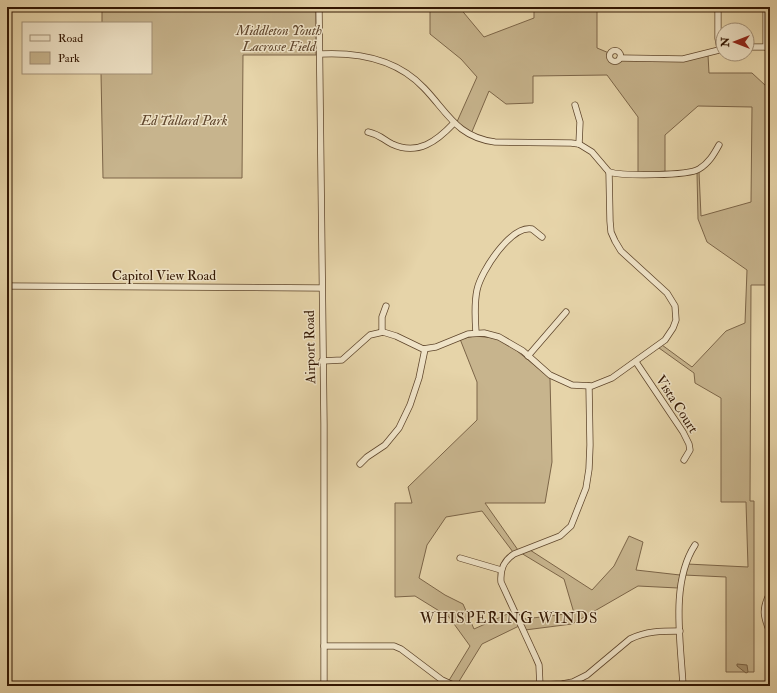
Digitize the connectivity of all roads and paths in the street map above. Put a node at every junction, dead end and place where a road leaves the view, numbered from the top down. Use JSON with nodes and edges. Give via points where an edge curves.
{"nodes":[{"id":1,"x":319,"y":7,"type":"edge"},
{"id":2,"x":718,"y":7,"type":"edge"},
{"id":3,"x":766,"y":7,"type":"edge"},
{"id":4,"x":718,"y":22,"type":"edge"},
{"id":5,"x":755,"y":47,"type":"edge"},
{"id":6,"x":768,"y":47,"type":"edge"},
{"id":7,"x":715,"y":51,"type":"edge"},
{"id":8,"x":320,"y":54,"type":"junction"},
{"id":9,"x":620,"y":58,"type":"dead end"},
{"id":10,"x":575,"y":105,"type":"dead end"},
{"id":11,"x":454,"y":123,"type":"junction"},
{"id":12,"x":368,"y":132,"type":"dead end"},
{"id":13,"x":579,"y":144,"type":"junction"},
{"id":14,"x":719,"y":145,"type":"dead end"},
{"id":15,"x":609,"y":172,"type":"junction"},
{"id":16,"x":542,"y":237,"type":"dead end"},
{"id":17,"x":7,"y":286,"type":"edge"},
{"id":18,"x":321,"y":288,"type":"junction"},
{"id":19,"x":386,"y":306,"type":"dead end"},
{"id":20,"x":566,"y":312,"type":"dead end"},
{"id":21,"x":382,"y":332,"type":"junction"},
{"id":22,"x":476,"y":333,"type":"junction"},
{"id":23,"x":425,"y":349,"type":"junction"},
{"id":24,"x":528,"y":356,"type":"junction"},
{"id":25,"x":322,"y":361,"type":"junction"},
{"id":26,"x":636,"y":362,"type":"junction"},
{"id":27,"x":589,"y":386,"type":"junction"},
{"id":28,"x":684,"y":460,"type":"dead end"},
{"id":29,"x":360,"y":464,"type":"dead end"},
{"id":30,"x":695,"y":545,"type":"dead end"},
{"id":31,"x":460,"y":558,"type":"dead end"},
{"id":32,"x":501,"y":570,"type":"junction"},
{"id":33,"x":770,"y":594,"type":"edge"},
{"id":34,"x":680,"y":631,"type":"junction"},
{"id":35,"x":770,"y":634,"type":"edge"},
{"id":36,"x":324,"y":646,"type":"junction"},
{"id":37,"x":324,"y":686,"type":"edge"},
{"id":38,"x":540,"y":686,"type":"edge"},
{"id":39,"x":683,"y":686,"type":"edge"}],
"edges":[{"from":1,"to":8,"type":"street","name":"Airport Road"},
{"from":2,"to":4,"type":"street"},
{"from":3,"to":6,"type":"street"},
{"from":5,"to":6,"type":"street"},
{"from":7,"to":9,"type":"street","via":[[683,59]]},
{"from":8,"to":11,"type":"street","via":[[362,55],[403,70],[424,87]]},
{"from":8,"to":18,"type":"street","name":"Airport Road"},
{"from":10,"to":13,"type":"street","via":[[580,122]]},
{"from":11,"to":12,"type":"street","via":[[432,142],[414,149],[404,149],[377,134]]},
{"from":11,"to":13,"type":"street","via":[[473,137],[484,141]]},
{"from":13,"to":15,"type":"street","via":[[592,152]]},
{"from":14,"to":15,"type":"street","via":[[706,164],[694,172],[630,175]]},
{"from":15,"to":26,"type":"street","via":[[610,221],[615,242],[667,293],[672,299],[676,313],[673,328],[665,340]]},
{"from":16,"to":22,"type":"street","via":[[532,229],[522,230],[504,244],[486,267],[477,288]]},
{"from":17,"to":18,"type":"street","name":"Capitol View Road"},
{"from":18,"to":25,"type":"street","name":"Airport Road"},
{"from":19,"to":21,"type":"street","via":[[382,317]]},
{"from":20,"to":24,"type":"street"},
{"from":21,"to":23,"type":"street"},
{"from":21,"to":25,"type":"street","via":[[370,335],[342,360]]},
{"from":22,"to":23,"type":"street"},
{"from":22,"to":24,"type":"street","via":[[499,337]]},
{"from":23,"to":29,"type":"street","via":[[419,378],[399,428],[385,445]]},
{"from":24,"to":27,"type":"street","via":[[550,375],[572,385]]},
{"from":25,"to":36,"type":"street","name":"Airport Road"},
{"from":26,"to":27,"type":"street","via":[[612,378]]},
{"from":26,"to":28,"type":"street","name":"Vista Court","via":[[689,444],[690,450]]},
{"from":27,"to":32,"type":"street","via":[[589,469],[586,488],[571,526],[560,536],[507,558]]},
{"from":30,"to":34,"type":"street","via":[[686,562],[681,584]]},
{"from":31,"to":32,"type":"street"},
{"from":32,"to":38,"type":"street","via":[[501,582],[539,665]]},
{"from":33,"to":35,"type":"street","via":[[763,612]]},
{"from":34,"to":38,"type":"street","via":[[652,632],[637,636],[581,678],[562,684]]},
{"from":34,"to":39,"type":"street"},
{"from":36,"to":37,"type":"street","name":"Airport Road"},
{"from":36,"to":38,"type":"street","via":[[394,646],[453,685]]}]}
